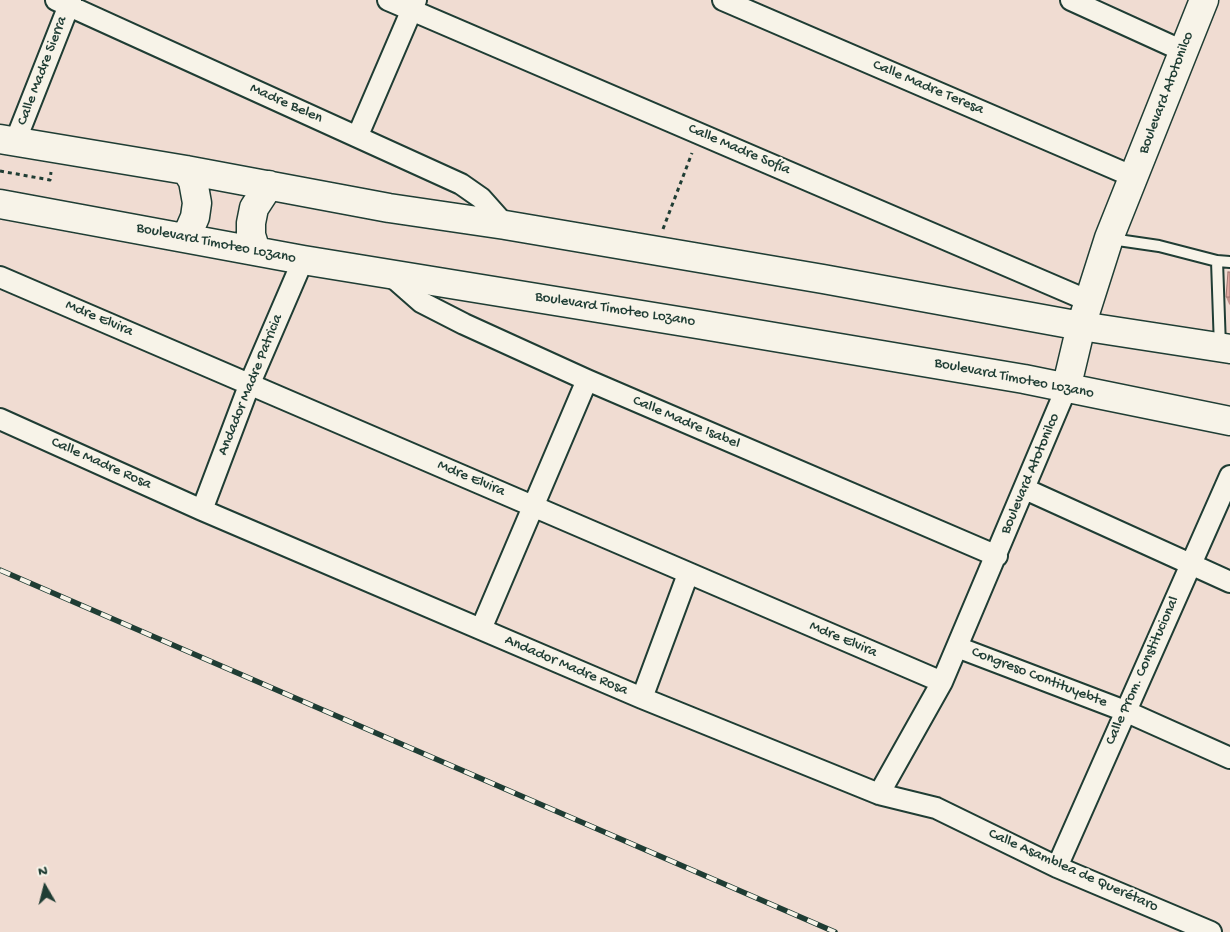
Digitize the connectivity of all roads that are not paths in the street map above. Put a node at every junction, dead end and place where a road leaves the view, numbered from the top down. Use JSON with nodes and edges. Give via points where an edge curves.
{"nodes":[{"id":1,"x":388,"y":0,"type":"edge"},
{"id":2,"x":723,"y":0,"type":"edge"},
{"id":3,"x":1071,"y":0,"type":"edge"},
{"id":4,"x":1204,"y":0,"type":"edge"},
{"id":5,"x":65,"y":2,"type":"edge"},
{"id":6,"x":414,"y":5,"type":"edge"},
{"id":7,"x":1183,"y":51,"type":"junction"},
{"id":8,"x":358,"y":135,"type":"junction"},
{"id":9,"x":8,"y":140,"type":"edge"},
{"id":10,"x":186,"y":170,"type":"junction"},
{"id":11,"x":1134,"y":177,"type":"junction"},
{"id":12,"x":269,"y":185,"type":"junction"},
{"id":13,"x":0,"y":204,"type":"edge"},
{"id":14,"x":505,"y":225,"type":"junction"},
{"id":15,"x":186,"y":238,"type":"junction"},
{"id":16,"x":1109,"y":238,"type":"junction"},
{"id":17,"x":256,"y":251,"type":"junction"},
{"id":18,"x":303,"y":260,"type":"junction"},
{"id":19,"x":1218,"y":261,"type":"junction"},
{"id":20,"x":1230,"y":262,"type":"edge"},
{"id":21,"x":386,"y":272,"type":"junction"},
{"id":22,"x":0,"y":277,"type":"edge"},
{"id":23,"x":1085,"y":314,"type":"junction"},
{"id":24,"x":1225,"y":348,"type":"edge"},
{"id":25,"x":588,"y":380,"type":"junction"},
{"id":26,"x":250,"y":383,"type":"junction"},
{"id":27,"x":1066,"y":389,"type":"junction"},
{"id":28,"x":0,"y":419,"type":"edge"},
{"id":29,"x":1230,"y":421,"type":"edge"},
{"id":30,"x":1230,"y":476,"type":"edge"},
{"id":31,"x":1025,"y":489,"type":"junction"},
{"id":32,"x":534,"y":506,"type":"junction"},
{"id":33,"x":202,"y":510,"type":"junction"},
{"id":34,"x":996,"y":556,"type":"junction"},
{"id":35,"x":1191,"y":566,"type":"junction"},
{"id":36,"x":688,"y":574,"type":"junction"},
{"id":37,"x":1230,"y":582,"type":"edge"},
{"id":38,"x":481,"y":629,"type":"junction"},
{"id":39,"x":957,"y":647,"type":"junction"},
{"id":40,"x":942,"y":682,"type":"junction"},
{"id":41,"x":642,"y":698,"type":"junction"},
{"id":42,"x":1125,"y":711,"type":"junction"},
{"id":43,"x":1230,"y":758,"type":"edge"},
{"id":44,"x":878,"y":794,"type":"junction"},
{"id":45,"x":936,"y":808,"type":"joint"},
{"id":46,"x":1057,"y":867,"type":"junction"},
{"id":47,"x":1211,"y":932,"type":"edge"}],
"edges":[{"from":1,"to":6,"type":"street","name":"Calle Madre Sofía"},
{"from":2,"to":11,"type":"street","name":"Calle Madre Teresa"},
{"from":3,"to":7,"type":"street"},
{"from":4,"to":7,"type":"main road","name":"Boulevard Atotonilco"},
{"from":5,"to":8,"type":"street","name":"Madre Belen","via":[[190,62]]},
{"from":5,"to":9,"type":"street","name":"Calle Madre Sierra"},
{"from":6,"to":8,"type":"street"},
{"from":6,"to":23,"type":"street","name":"Calle Madre Sofía","via":[[699,133]]},
{"from":7,"to":11,"type":"main road","name":"Boulevard Atotonilco"},
{"from":8,"to":14,"type":"street","name":"Madre Belen","via":[[461,184],[481,198]]},
{"from":9,"to":10,"type":"main road"},
{"from":10,"to":12,"type":"main road"},
{"from":10,"to":15,"type":"main road","via":[[193,181],[197,203]]},
{"from":11,"to":16,"type":"main road","name":"Boulevard Atotonilco"},
{"from":12,"to":14,"type":"main road"},
{"from":12,"to":17,"type":"main road","via":[[254,208],[251,223]]},
{"from":13,"to":15,"type":"main road","name":"Boulevard Timoteo Lozano"},
{"from":14,"to":23,"type":"main road","via":[[823,279]]},
{"from":15,"to":17,"type":"main road","name":"Boulevard Timoteo Lozano"},
{"from":16,"to":19,"type":"lane"},
{"from":16,"to":23,"type":"main road","name":"Boulevard Atotonilco"},
{"from":17,"to":18,"type":"main road","name":"Boulevard Timoteo Lozano"},
{"from":18,"to":21,"type":"main road","name":"Boulevard Timoteo Lozano"},
{"from":18,"to":26,"type":"street","name":"Andador Madre Patricia"},
{"from":19,"to":20,"type":"lane"},
{"from":19,"to":24,"type":"lane"},
{"from":21,"to":25,"type":"street","name":"Calle Madre Isabel","via":[[422,302]]},
{"from":21,"to":27,"type":"main road","name":"Boulevard Timoteo Lozano","via":[[1024,379]]},
{"from":22,"to":26,"type":"street","name":"Mdre Elvira"},
{"from":23,"to":24,"type":"main road"},
{"from":23,"to":27,"type":"main road","name":"Boulevard Atotonilco"},
{"from":25,"to":32,"type":"street"},
{"from":25,"to":34,"type":"street","name":"Calle Madre Isabel"},
{"from":26,"to":32,"type":"street","name":"Mdre Elvira"},
{"from":26,"to":33,"type":"street","name":"Andador Madre Patricia"},
{"from":27,"to":29,"type":"main road","name":"Boulevard Timoteo Lozano"},
{"from":27,"to":31,"type":"street","name":"Boulevard Atotonilco"},
{"from":28,"to":33,"type":"street","name":"Calle Madre Rosa"},
{"from":30,"to":35,"type":"street","name":"Calle Prom. Constitucional"},
{"from":31,"to":34,"type":"street","name":"Boulevard Atotonilco"},
{"from":31,"to":35,"type":"street"},
{"from":32,"to":36,"type":"street","name":"Mdre Elvira"},
{"from":32,"to":38,"type":"street"},
{"from":33,"to":38,"type":"street","name":"Andador Madre Rosa"},
{"from":34,"to":39,"type":"street","name":"Boulevard Atotonilco"},
{"from":35,"to":37,"type":"street"},
{"from":35,"to":42,"type":"street","name":"Calle Prom. Constitucional"},
{"from":36,"to":40,"type":"street","name":"Mdre Elvira"},
{"from":36,"to":41,"type":"street"},
{"from":38,"to":41,"type":"street","name":"Andador Madre Rosa"},
{"from":39,"to":40,"type":"street","name":"Boulevard Atotonilco"},
{"from":39,"to":42,"type":"street","name":"Congreso Contituyebte"},
{"from":40,"to":44,"type":"street","name":"Boulevard Atotonilco"},
{"from":41,"to":44,"type":"street","name":"Andador Madre Rosa"},
{"from":42,"to":43,"type":"street","name":"Congreso Contituyebte"},
{"from":42,"to":46,"type":"street","name":"Calle Prom. Constitucional"},
{"from":44,"to":45,"type":"street","name":"Andador Madre Rosa"},
{"from":45,"to":46,"type":"street","name":"Calle Asamblea de Querétaro"},
{"from":46,"to":47,"type":"street","name":"Calle Asamblea de Querétaro"}]}
